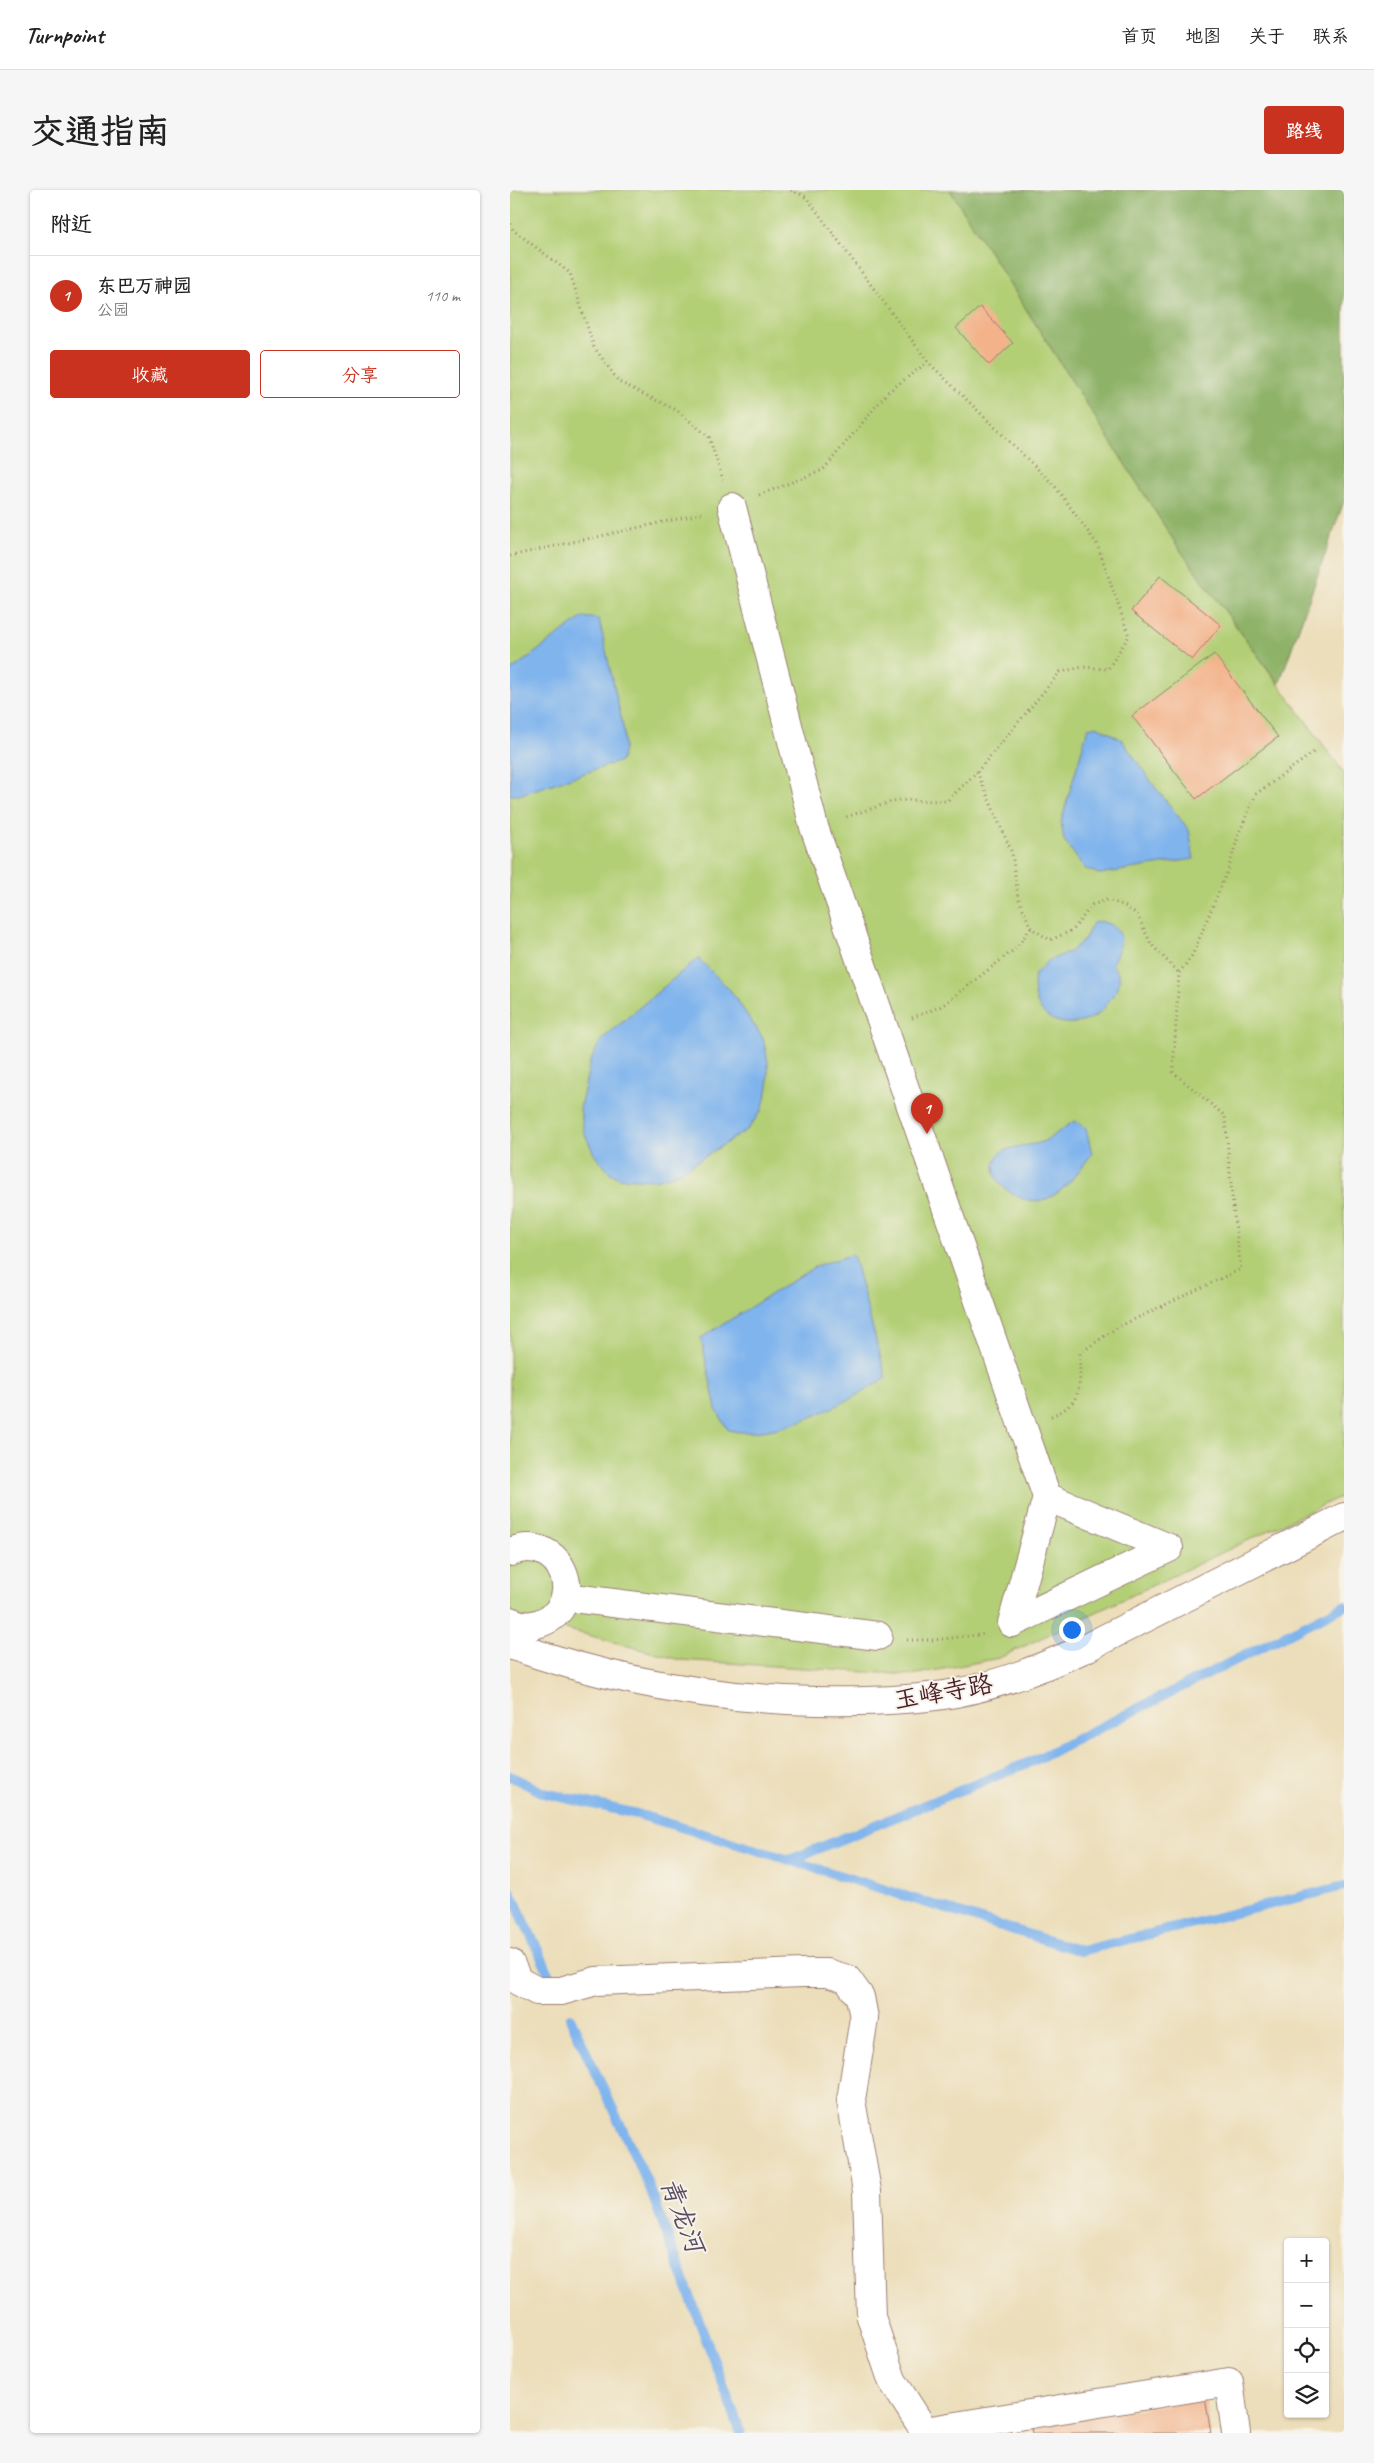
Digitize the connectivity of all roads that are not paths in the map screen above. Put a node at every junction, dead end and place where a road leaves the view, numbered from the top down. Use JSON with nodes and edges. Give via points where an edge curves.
{"nodes":[{"id":1,"x":732,"y":507,"type":"road end"},
{"id":2,"x":1047,"y":1497,"type":"junction"},
{"id":3,"x":1344,"y":1517,"type":"edge"},
{"id":4,"x":510,"y":1552,"type":"edge"},
{"id":5,"x":565,"y":1597,"type":"junction"},
{"id":6,"x":512,"y":1632,"type":"edge"},
{"id":7,"x":878,"y":1636,"type":"road end"},
{"id":8,"x":510,"y":1964,"type":"edge"},
{"id":9,"x":926,"y":2432,"type":"edge"},
{"id":10,"x":1236,"y":2433,"type":"edge"}],
"edges":[{"from":1,"to":2,"type":"street","via":[[814,827]]},
{"from":2,"to":2,"type":"street","via":[[1169,1548],[1012,1623]]},
{"from":3,"to":6,"type":"street","name":"玉峰寺路","via":[[1072,1654],[1005,1681],[956,1692],[874,1702],[775,1700],[710,1694],[601,1673]]},
{"from":4,"to":5,"type":"street","via":[[530,1548],[551,1555],[564,1572],[567,1582]]},
{"from":5,"to":6,"type":"street","via":[[558,1611],[546,1621]]},
{"from":5,"to":7,"type":"street"},
{"from":8,"to":9,"type":"street","via":[[518,1981],[537,1991],[561,1991],[596,1981],[826,1973],[847,1979],[860,1997],[864,2018],[851,2100],[867,2192],[871,2317],[892,2380]]},
{"from":9,"to":10,"type":"street","via":[[1229,2382]]}]}
